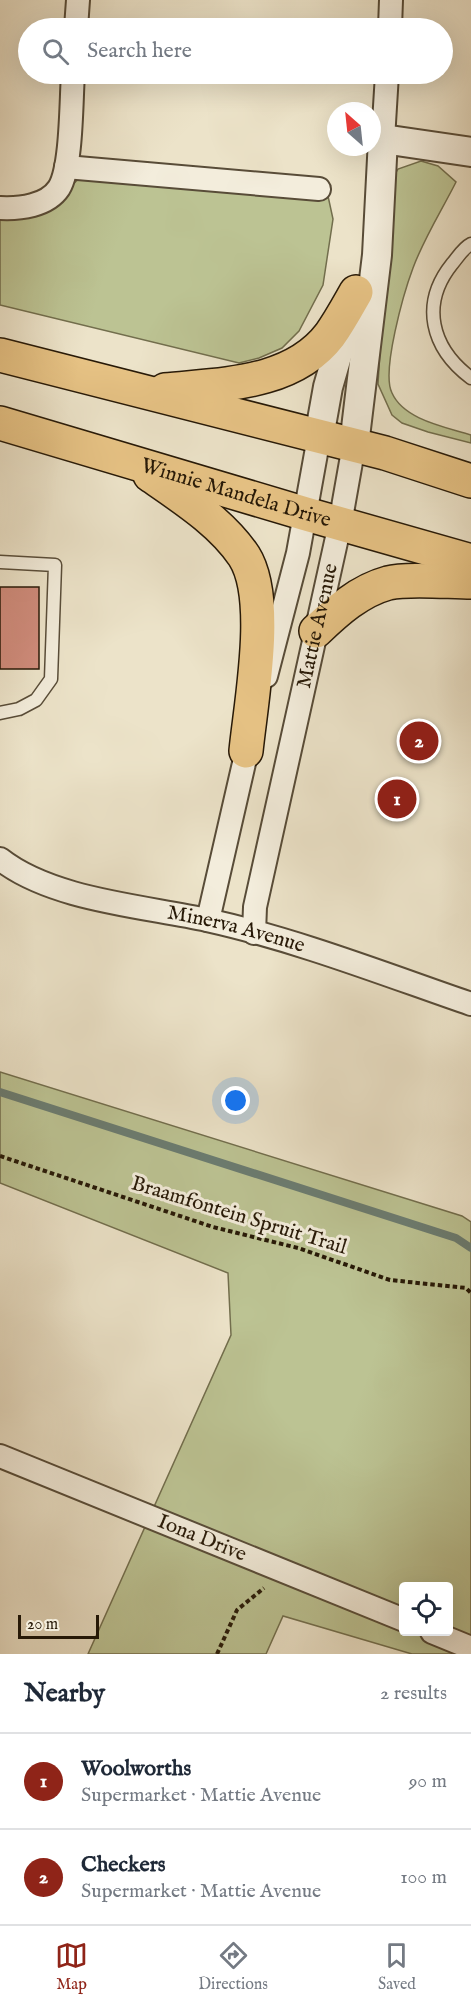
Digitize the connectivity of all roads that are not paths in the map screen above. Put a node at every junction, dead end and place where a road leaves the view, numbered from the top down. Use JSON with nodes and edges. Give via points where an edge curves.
{"nodes":[{"id":1,"x":78,"y":0,"type":"edge"},
{"id":2,"x":391,"y":0,"type":"edge"},
{"id":3,"x":77,"y":18,"type":"edge"},
{"id":4,"x":390,"y":18,"type":"edge"},
{"id":5,"x":72,"y":84,"type":"edge"},
{"id":6,"x":386,"y":84,"type":"edge"},
{"id":7,"x":383,"y":138,"type":"junction"},
{"id":8,"x":471,"y":152,"type":"edge"},
{"id":9,"x":66,"y":167,"type":"junction"},
{"id":10,"x":319,"y":189,"type":"dead end"},
{"id":11,"x":0,"y":208,"type":"edge"},
{"id":12,"x":471,"y":244,"type":"edge"},
{"id":13,"x":356,"y":292,"type":"junction"},
{"id":14,"x":0,"y":355,"type":"edge"},
{"id":15,"x":471,"y":378,"type":"edge"},
{"id":16,"x":142,"y":393,"type":"junction"},
{"id":17,"x":0,"y":423,"type":"edge"},
{"id":18,"x":319,"y":437,"type":"junction"},
{"id":19,"x":354,"y":445,"type":"junction"},
{"id":20,"x":131,"y":461,"type":"junction"},
{"id":21,"x":471,"y":481,"type":"edge"},
{"id":22,"x":306,"y":514,"type":"junction"},
{"id":23,"x":340,"y":524,"type":"junction"},
{"id":24,"x":471,"y":561,"type":"edge"},
{"id":25,"x":0,"y":562,"type":"edge"},
{"id":26,"x":471,"y":582,"type":"edge"},
{"id":27,"x":316,"y":632,"type":"junction"},
{"id":28,"x":0,"y":713,"type":"edge"},
{"id":29,"x":246,"y":751,"type":"junction"},
{"id":30,"x":0,"y":859,"type":"edge"},
{"id":31,"x":208,"y":920,"type":"junction"},
{"id":32,"x":254,"y":933,"type":"junction"},
{"id":33,"x":471,"y":1004,"type":"edge"},
{"id":34,"x":0,"y":1456,"type":"edge"},
{"id":35,"x":399,"y":1618,"type":"edge"},
{"id":36,"x":442,"y":1636,"type":"edge"},
{"id":37,"x":471,"y":1648,"type":"edge"}],
"edges":[{"from":1,"to":3,"type":"street"},
{"from":2,"to":4,"type":"street"},
{"from":5,"to":9,"type":"street"},
{"from":6,"to":7,"type":"street","name":"Mattie Avenue"},
{"from":7,"to":8,"type":"street"},
{"from":7,"to":13,"type":"street","name":"Mattie Avenue"},
{"from":7,"to":19,"type":"street","name":"Mattie Avenue","via":[[377,255]]},
{"from":9,"to":10,"type":"street"},
{"from":9,"to":11,"type":"street","via":[[59,188],[45,201]]},
{"from":12,"to":15,"type":"lane","via":[[439,280],[433,304],[435,331],[449,358]]},
{"from":13,"to":16,"type":"main road","via":[[329,335],[288,368],[250,380]]},
{"from":13,"to":18,"type":"street","name":"Mattie Avenue","via":[[328,387]]},
{"from":14,"to":16,"type":"main road"},
{"from":16,"to":18,"type":"main road"},
{"from":17,"to":20,"type":"main road","name":"Winnie Mandela Drive"},
{"from":18,"to":19,"type":"main road"},
{"from":18,"to":22,"type":"street","name":"Mattie Avenue"},
{"from":19,"to":21,"type":"main road"},
{"from":19,"to":23,"type":"street","name":"Mattie Avenue"},
{"from":20,"to":22,"type":"main road","name":"Winnie Mandela Drive"},
{"from":20,"to":29,"type":"main road","via":[[222,531],[251,571],[258,616]]},
{"from":22,"to":23,"type":"main road","name":"Winnie Mandela Drive"},
{"from":22,"to":29,"type":"street","name":"Mattie Avenue"},
{"from":23,"to":24,"type":"main road","name":"Winnie Mandela Drive"},
{"from":23,"to":27,"type":"street","name":"Mattie Avenue"},
{"from":25,"to":28,"type":"lane","via":[[55,565],[51,679],[36,700]]},
{"from":26,"to":27,"type":"main road","via":[[389,582],[340,607]]},
{"from":27,"to":32,"type":"street","name":"Mattie Avenue","via":[[255,907]]},
{"from":29,"to":31,"type":"street","name":"Mattie Avenue"},
{"from":30,"to":31,"type":"street","name":"Minerva Avenue","via":[[48,886]]},
{"from":31,"to":32,"type":"street","name":"Minerva Avenue"},
{"from":32,"to":33,"type":"street","name":"Minerva Avenue"},
{"from":34,"to":35,"type":"street","name":"Iona Drive"},
{"from":36,"to":37,"type":"street"}]}
